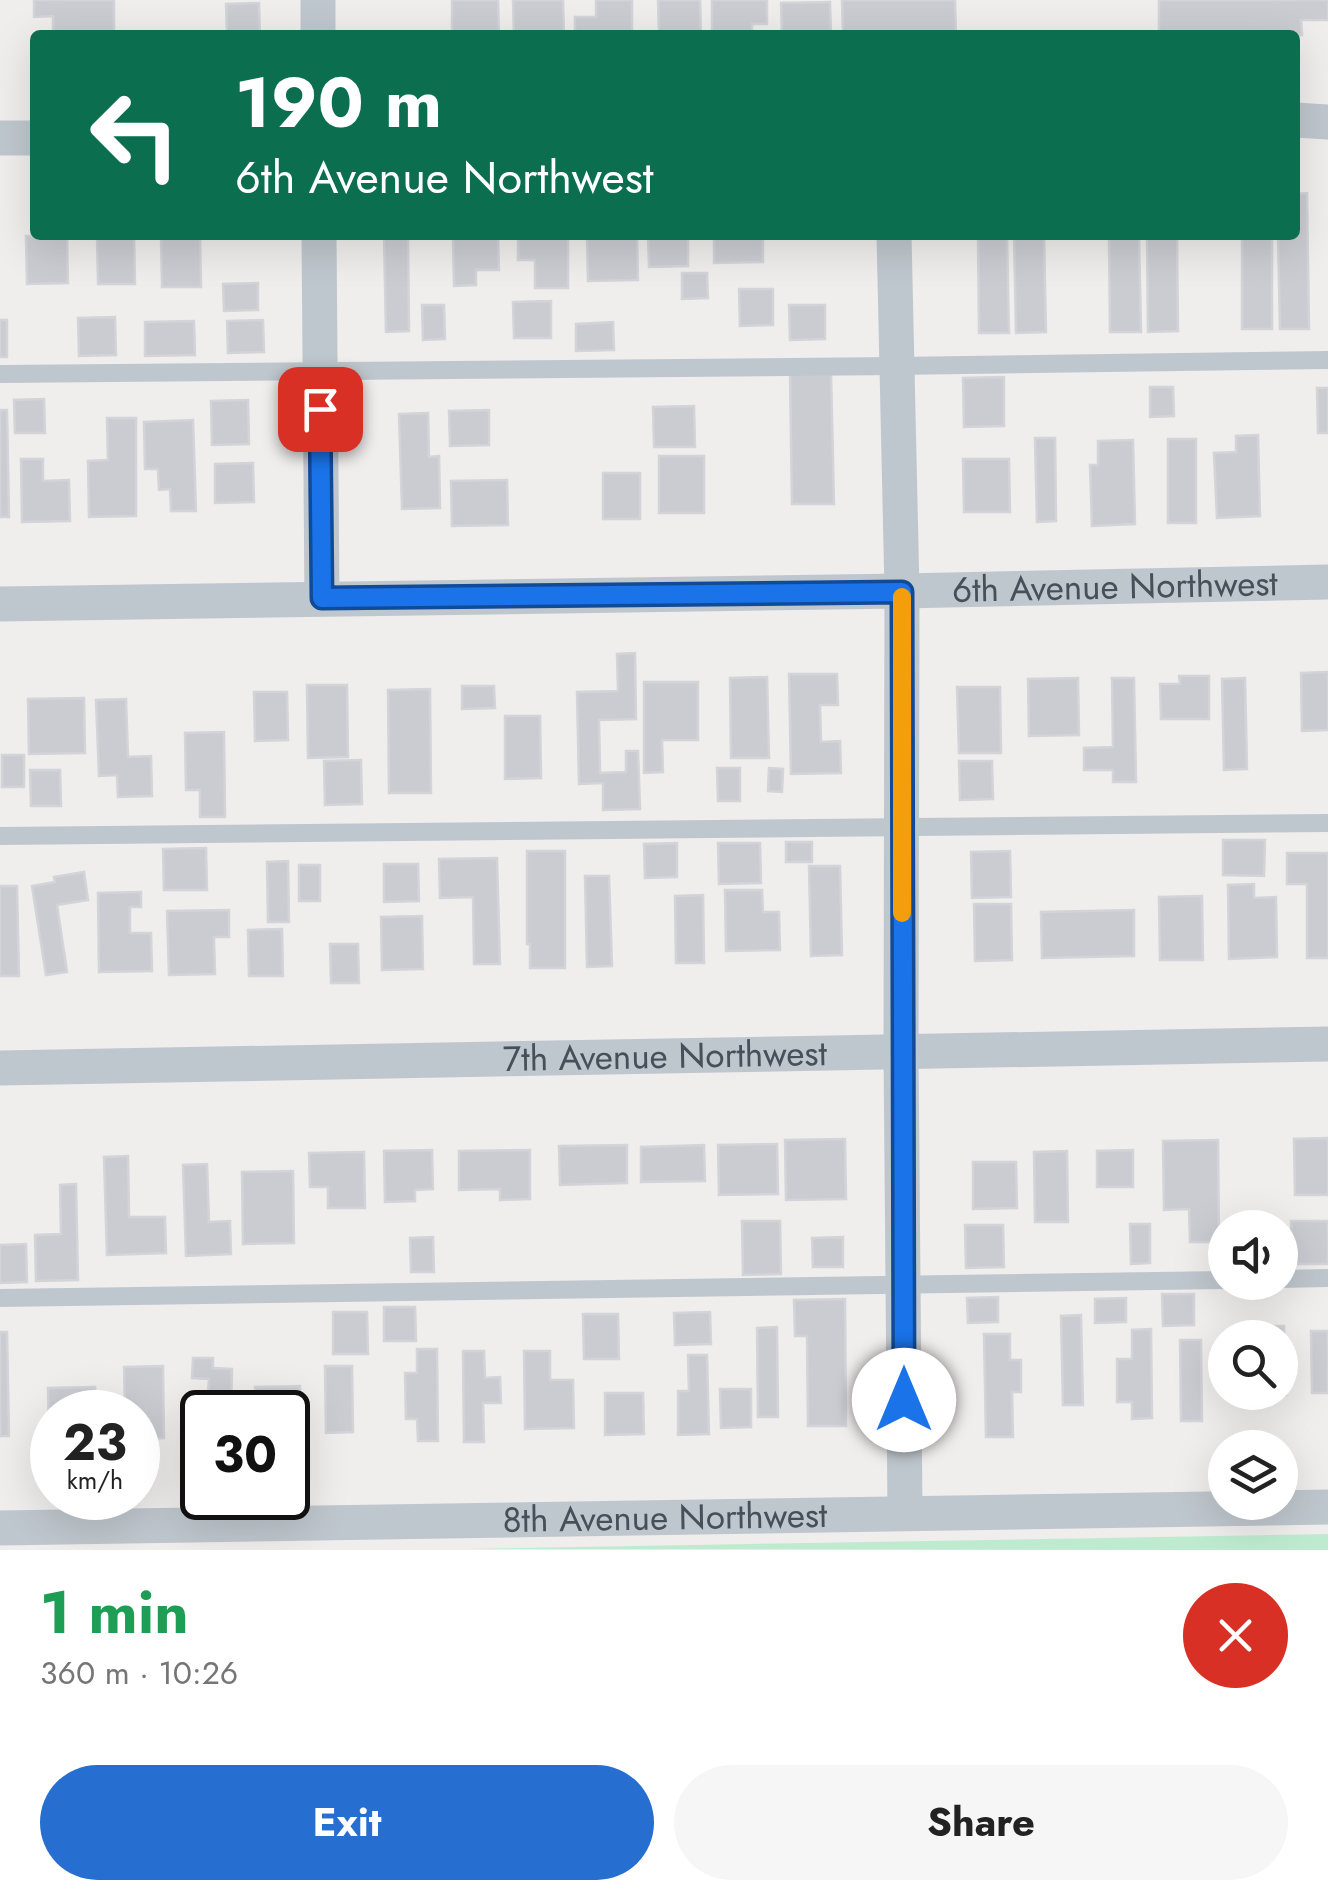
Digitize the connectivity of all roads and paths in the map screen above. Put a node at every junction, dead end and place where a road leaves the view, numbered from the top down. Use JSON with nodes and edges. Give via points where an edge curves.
{"nodes":[{"id":1,"x":318,"y":0,"type":"edge"},
{"id":2,"x":318,"y":30,"type":"edge"},
{"id":3,"x":1300,"y":120,"type":"edge"},
{"id":4,"x":1328,"y":122,"type":"edge"},
{"id":5,"x":0,"y":138,"type":"edge"},
{"id":6,"x":30,"y":138,"type":"edge"},
{"id":7,"x":319,"y":240,"type":"edge"},
{"id":8,"x":894,"y":240,"type":"edge"},
{"id":9,"x":1328,"y":360,"type":"edge"},
{"id":10,"x":896,"y":366,"type":"junction"},
{"id":11,"x":320,"y":371,"type":"junction"},
{"id":12,"x":0,"y":374,"type":"edge"},
{"id":13,"x":1328,"y":582,"type":"edge"},
{"id":14,"x":902,"y":592,"type":"junction"},
{"id":15,"x":322,"y":598,"type":"junction"},
{"id":16,"x":0,"y":604,"type":"edge"},
{"id":17,"x":1328,"y":823,"type":"edge"},
{"id":18,"x":902,"y":828,"type":"junction"},
{"id":19,"x":0,"y":836,"type":"edge"},
{"id":20,"x":1328,"y":1044,"type":"edge"},
{"id":21,"x":902,"y":1052,"type":"junction"},
{"id":22,"x":0,"y":1068,"type":"edge"},
{"id":23,"x":1328,"y":1278,"type":"edge"},
{"id":24,"x":1298,"y":1279,"type":"edge"},
{"id":25,"x":1208,"y":1280,"type":"edge"},
{"id":26,"x":903,"y":1286,"type":"junction"},
{"id":27,"x":0,"y":1298,"type":"edge"},
{"id":28,"x":1328,"y":1508,"type":"edge"},
{"id":29,"x":905,"y":1513,"type":"junction"},
{"id":30,"x":0,"y":1528,"type":"edge"}],
"edges":[{"from":1,"to":2,"type":"street"},
{"from":3,"to":4,"type":"street"},
{"from":5,"to":6,"type":"street"},
{"from":7,"to":11,"type":"street"},
{"from":8,"to":10,"type":"street"},
{"from":9,"to":10,"type":"lane"},
{"from":10,"to":11,"type":"lane"},
{"from":10,"to":14,"type":"street"},
{"from":11,"to":12,"type":"lane"},
{"from":11,"to":15,"type":"street"},
{"from":13,"to":14,"type":"street","name":"6th Avenue Northwest"},
{"from":14,"to":15,"type":"street","name":"6th Avenue Northwest"},
{"from":14,"to":18,"type":"street"},
{"from":15,"to":16,"type":"street","name":"6th Avenue Northwest"},
{"from":17,"to":18,"type":"lane"},
{"from":18,"to":19,"type":"lane"},
{"from":18,"to":21,"type":"street"},
{"from":20,"to":21,"type":"street","name":"7th Avenue Northwest"},
{"from":21,"to":22,"type":"street","name":"7th Avenue Northwest"},
{"from":21,"to":26,"type":"street"},
{"from":23,"to":24,"type":"lane"},
{"from":25,"to":26,"type":"lane"},
{"from":26,"to":27,"type":"lane"},
{"from":26,"to":29,"type":"street"},
{"from":28,"to":29,"type":"street","name":"8th Avenue Northwest"},
{"from":29,"to":30,"type":"street","name":"8th Avenue Northwest"}]}
